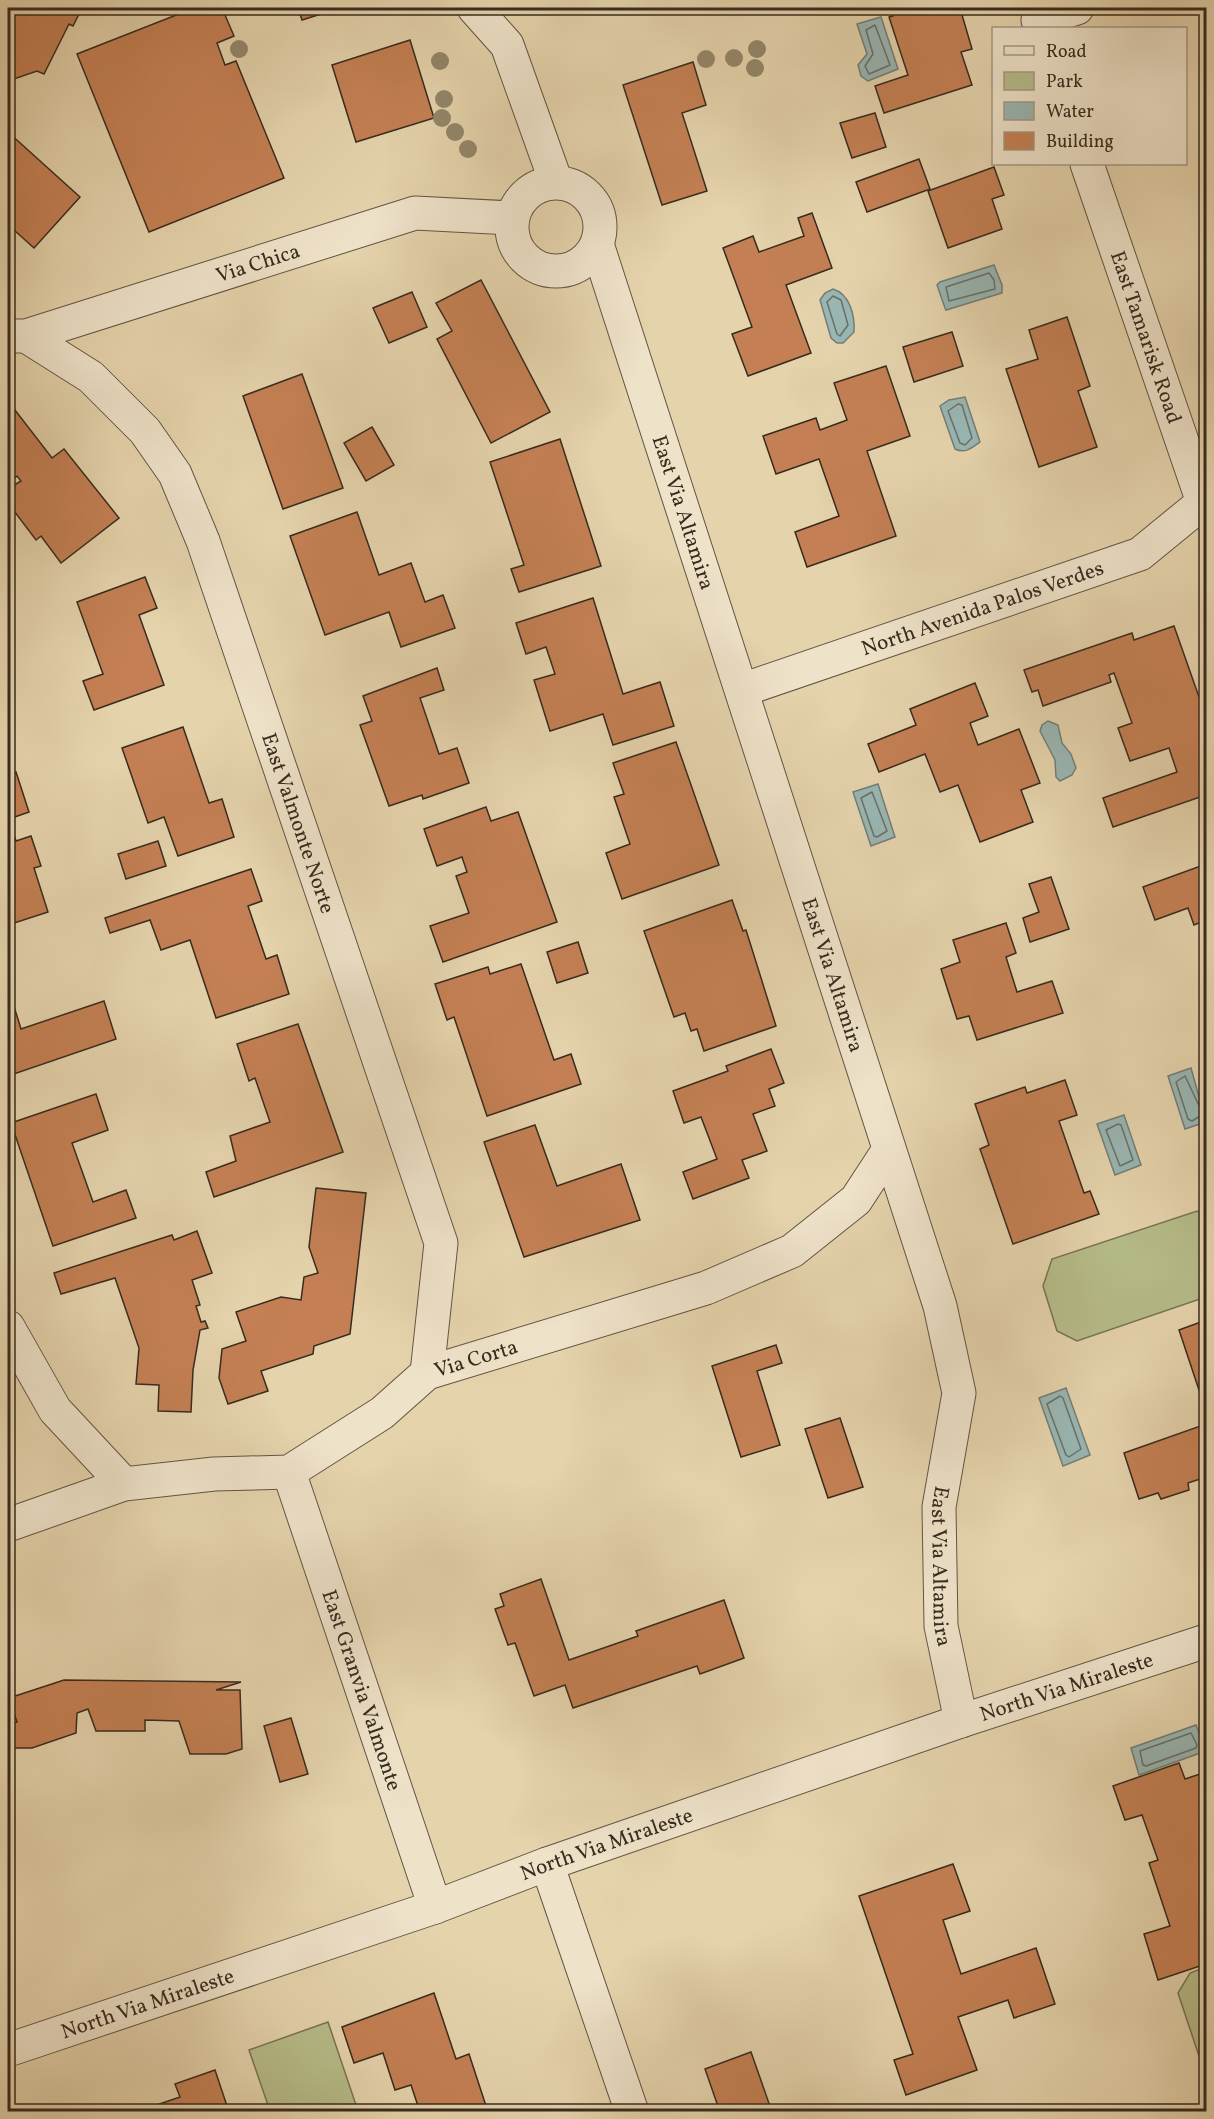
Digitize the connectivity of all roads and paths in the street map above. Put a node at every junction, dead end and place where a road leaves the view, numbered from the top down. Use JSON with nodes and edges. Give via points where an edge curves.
{"nodes":[{"id":1,"x":474,"y":8,"type":"edge"},
{"id":2,"x":1077,"y":8,"type":"edge"},
{"id":3,"x":1037,"y":19,"type":"edge"},
{"id":4,"x":1087,"y":165,"type":"edge"},
{"id":5,"x":556,"y":182,"type":"junction"},
{"id":6,"x":512,"y":218,"type":"junction"},
{"id":7,"x":597,"y":244,"type":"junction"},
{"id":8,"x":17,"y":336,"type":"edge"},
{"id":9,"x":1205,"y":504,"type":"edge"},
{"id":10,"x":742,"y":690,"type":"junction"},
{"id":11,"x":888,"y":1151,"type":"junction"},
{"id":12,"x":8,"y":1327,"type":"edge"},
{"id":13,"x":428,"y":1373,"type":"junction"},
{"id":14,"x":289,"y":1472,"type":"junction"},
{"id":15,"x":124,"y":1484,"type":"junction"},
{"id":16,"x":8,"y":1526,"type":"edge"},
{"id":17,"x":1206,"y":1641,"type":"edge"},
{"id":18,"x":961,"y":1721,"type":"junction"},
{"id":19,"x":547,"y":1864,"type":"junction"},
{"id":20,"x":435,"y":1907,"type":"junction"},
{"id":21,"x":8,"y":2050,"type":"edge"},
{"id":22,"x":632,"y":2112,"type":"edge"}],
"edges":[{"from":1,"to":5,"type":"street","via":[[507,45]]},
{"from":2,"to":3,"type":"street"},
{"from":4,"to":9,"type":"street","name":"East Tamarisk Road"},
{"from":5,"to":6,"type":"street","via":[[528,192]]},
{"from":5,"to":7,"type":"street","name":"East Via Altamira","via":[[583,191],[593,202],[601,230]]},
{"from":6,"to":7,"type":"street","via":[[516,248],[537,268],[566,271],[590,256]]},
{"from":6,"to":8,"type":"street","name":"Via Chica","via":[[415,213]]},
{"from":7,"to":10,"type":"street","name":"East Via Altamira"},
{"from":8,"to":13,"type":"street","name":"East Valmonte Norte","via":[[91,377],[145,431],[175,474],[203,541],[441,1243]]},
{"from":9,"to":10,"type":"street","name":"North Avenida Palos Verdes","via":[[1140,554]]},
{"from":10,"to":11,"type":"street","name":"East Via Altamira"},
{"from":11,"to":13,"type":"street","name":"Via Corta","via":[[856,1200],[792,1251],[706,1288]]},
{"from":11,"to":18,"type":"street","name":"East Via Altamira","via":[[940,1306],[959,1393],[939,1507],[940,1626]]},
{"from":12,"to":15,"type":"street","via":[[55,1410]]},
{"from":13,"to":14,"type":"street","name":"Via Corta","via":[[382,1413]]},
{"from":14,"to":15,"type":"street","via":[[214,1474]]},
{"from":14,"to":20,"type":"street","name":"East Granvia Valmonte"},
{"from":15,"to":16,"type":"street"},
{"from":17,"to":18,"type":"street","name":"North Via Miraleste"},
{"from":18,"to":19,"type":"street","name":"North Via Miraleste"},
{"from":19,"to":20,"type":"street","name":"North Via Miraleste"},
{"from":19,"to":22,"type":"street"},
{"from":20,"to":21,"type":"street","name":"North Via Miraleste"}]}
